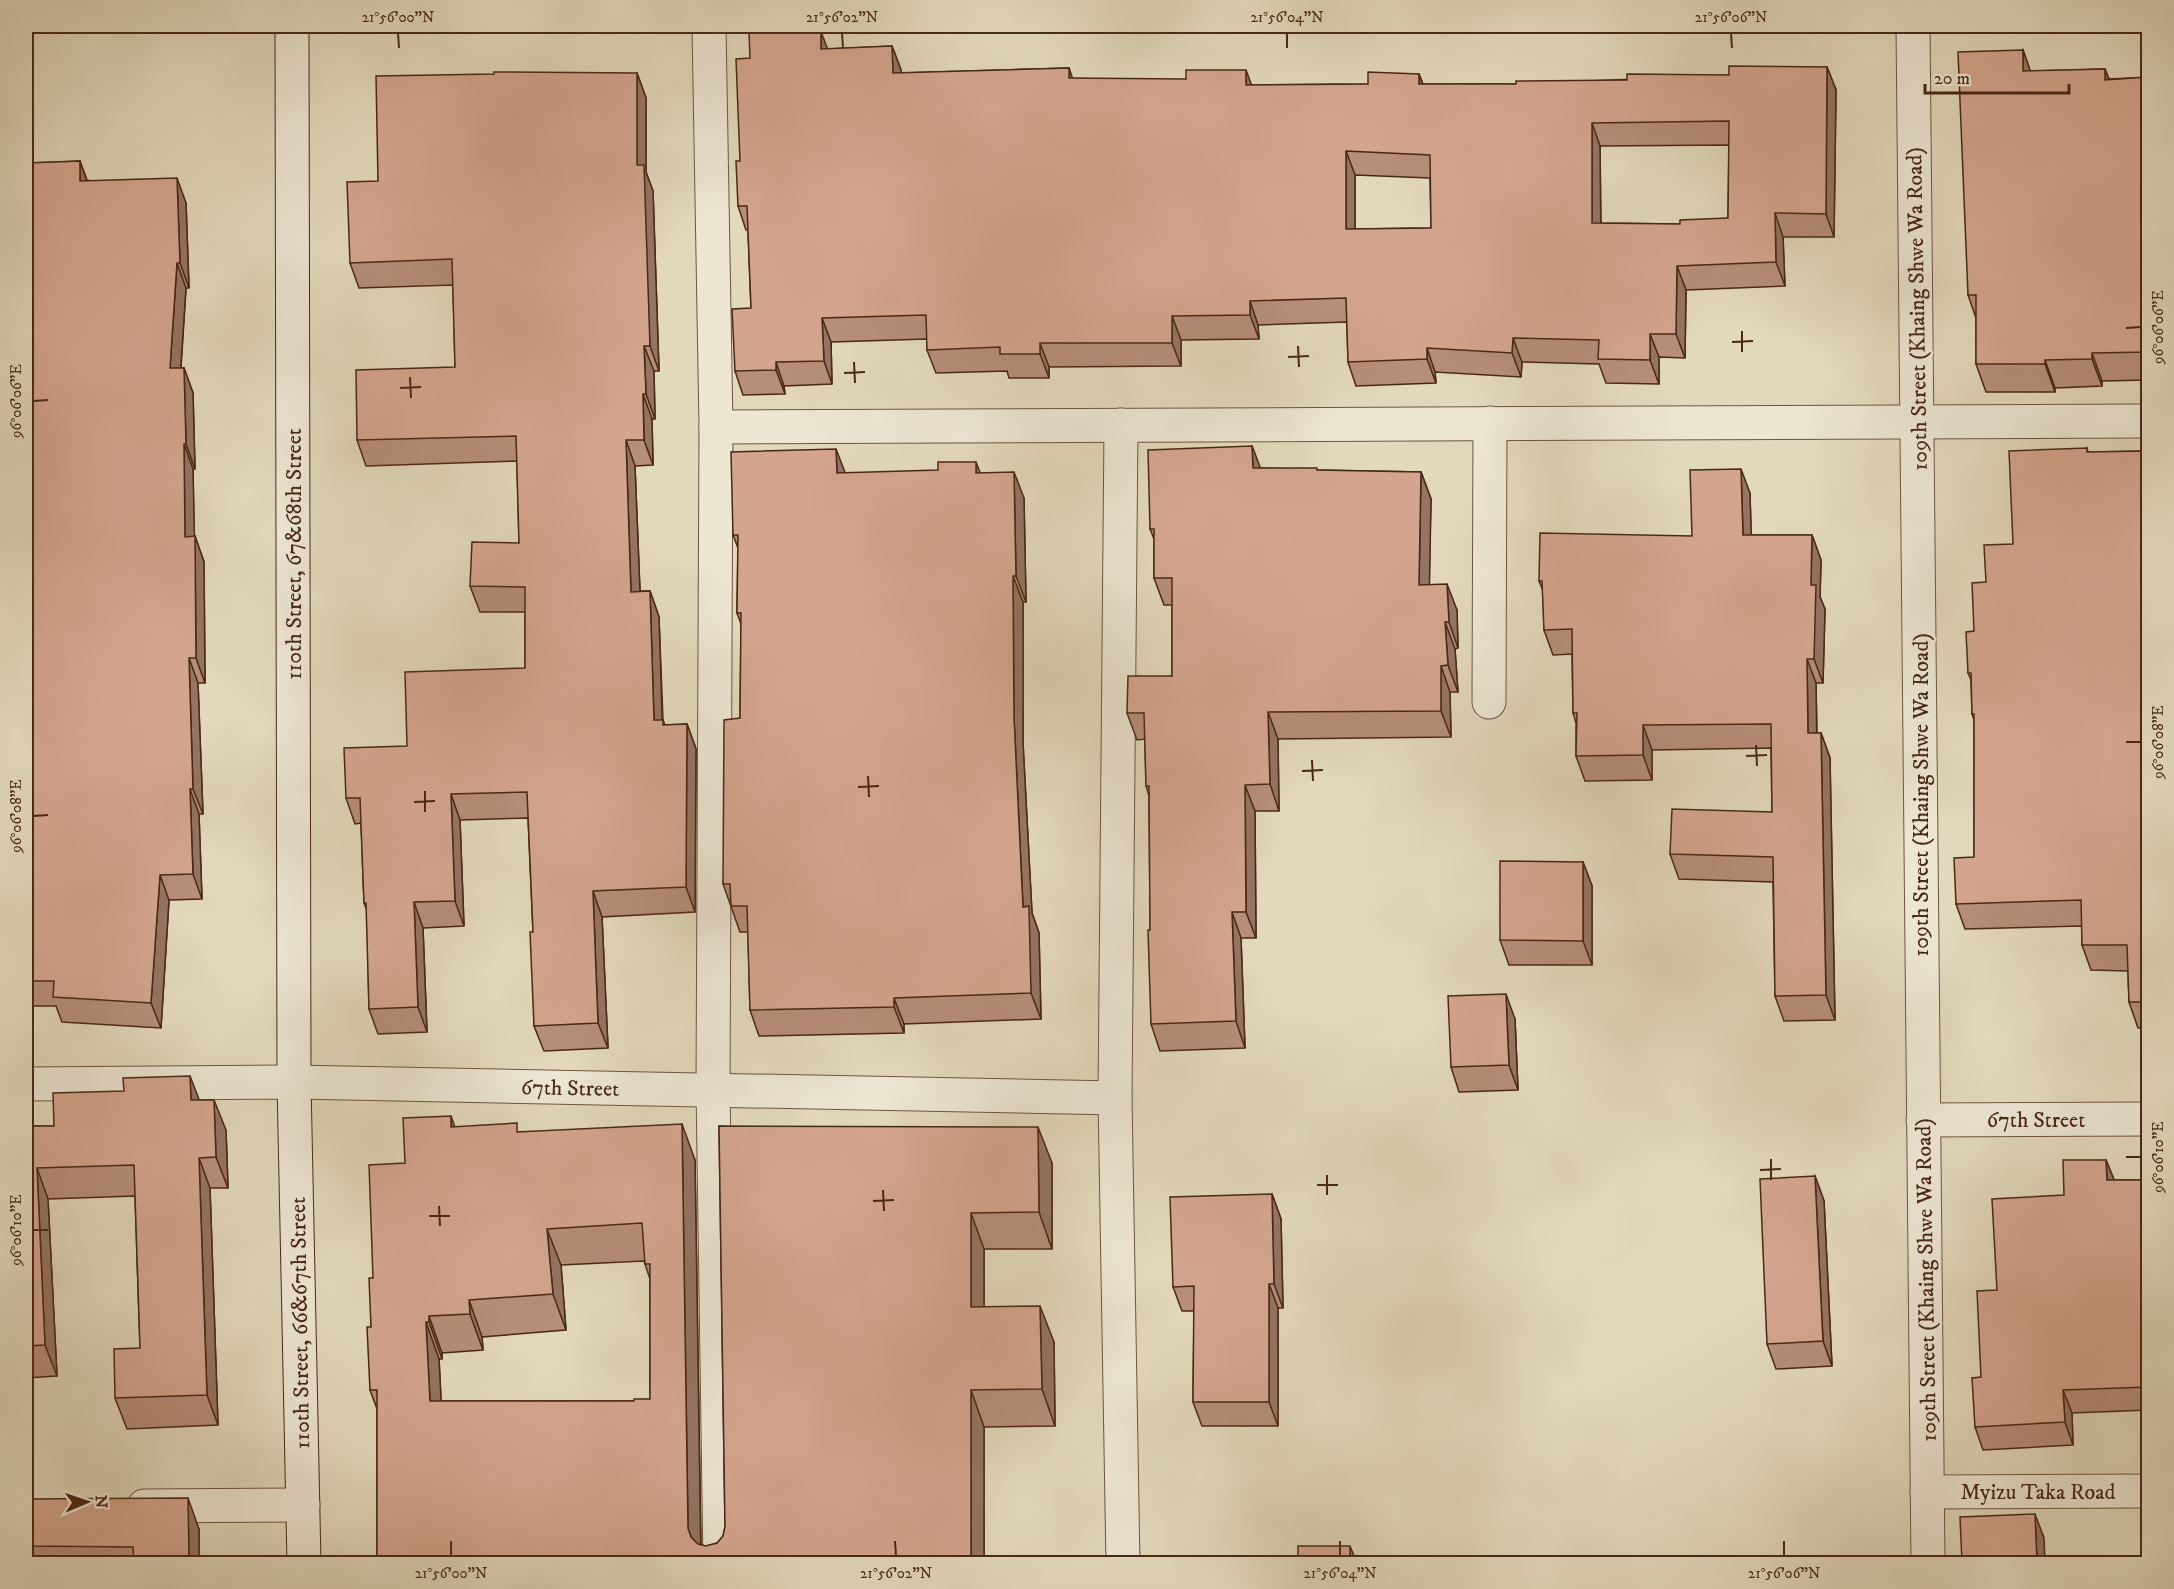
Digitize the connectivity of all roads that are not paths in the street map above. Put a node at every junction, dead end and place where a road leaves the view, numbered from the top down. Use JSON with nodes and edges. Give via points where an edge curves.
{"nodes":[{"id":1,"x":292,"y":26,"type":"edge"},
{"id":2,"x":709,"y":26,"type":"edge"},
{"id":3,"x":1913,"y":26,"type":"edge"},
{"id":4,"x":2148,"y":421,"type":"edge"},
{"id":5,"x":1917,"y":422,"type":"junction"},
{"id":6,"x":1490,"y":423,"type":"junction"},
{"id":7,"x":1121,"y":425,"type":"junction"},
{"id":8,"x":716,"y":427,"type":"junction"},
{"id":9,"x":1489,"y":702,"type":"dead end"},
{"id":10,"x":294,"y":1082,"type":"junction"},
{"id":11,"x":26,"y":1084,"type":"edge"},
{"id":12,"x":713,"y":1089,"type":"junction"},
{"id":13,"x":1115,"y":1098,"type":"junction"},
{"id":14,"x":2148,"y":1119,"type":"edge"},
{"id":15,"x":1923,"y":1120,"type":"junction"},
{"id":16,"x":2148,"y":1491,"type":"edge"},
{"id":17,"x":1927,"y":1492,"type":"junction"},
{"id":18,"x":303,"y":1505,"type":"junction"},
{"id":19,"x":118,"y":1506,"type":"edge"},
{"id":20,"x":304,"y":1563,"type":"edge"},
{"id":21,"x":720,"y":1563,"type":"edge"},
{"id":22,"x":1123,"y":1563,"type":"edge"},
{"id":23,"x":1928,"y":1563,"type":"edge"}],
"edges":[{"from":1,"to":10,"type":"street","name":"110th Street, 67&68th Street"},
{"from":2,"to":8,"type":"street"},
{"from":3,"to":5,"type":"street","name":"109th Street (Khaing Shwe Wa Road)"},
{"from":4,"to":5,"type":"street"},
{"from":5,"to":6,"type":"street"},
{"from":5,"to":15,"type":"street","name":"109th Street (Khaing Shwe Wa Road)"},
{"from":6,"to":7,"type":"street"},
{"from":6,"to":9,"type":"street"},
{"from":7,"to":8,"type":"street"},
{"from":7,"to":13,"type":"street"},
{"from":8,"to":12,"type":"street"},
{"from":10,"to":11,"type":"street","name":"67th Street"},
{"from":10,"to":12,"type":"street","name":"67th Street"},
{"from":10,"to":18,"type":"street","name":"110th Street, 66&67th Street"},
{"from":12,"to":13,"type":"street","name":"67th Street"},
{"from":12,"to":21,"type":"street"},
{"from":13,"to":22,"type":"street"},
{"from":14,"to":15,"type":"street","name":"67th Street"},
{"from":15,"to":17,"type":"street","name":"109th Street (Khaing Shwe Wa Road)"},
{"from":16,"to":17,"type":"street","name":"Myizu Taka Road"},
{"from":17,"to":23,"type":"street","name":"109th Street (Khaing Shwe Wa Road)"},
{"from":18,"to":19,"type":"street"},
{"from":18,"to":20,"type":"street","name":"110th Street, 66&67th Street"}]}
